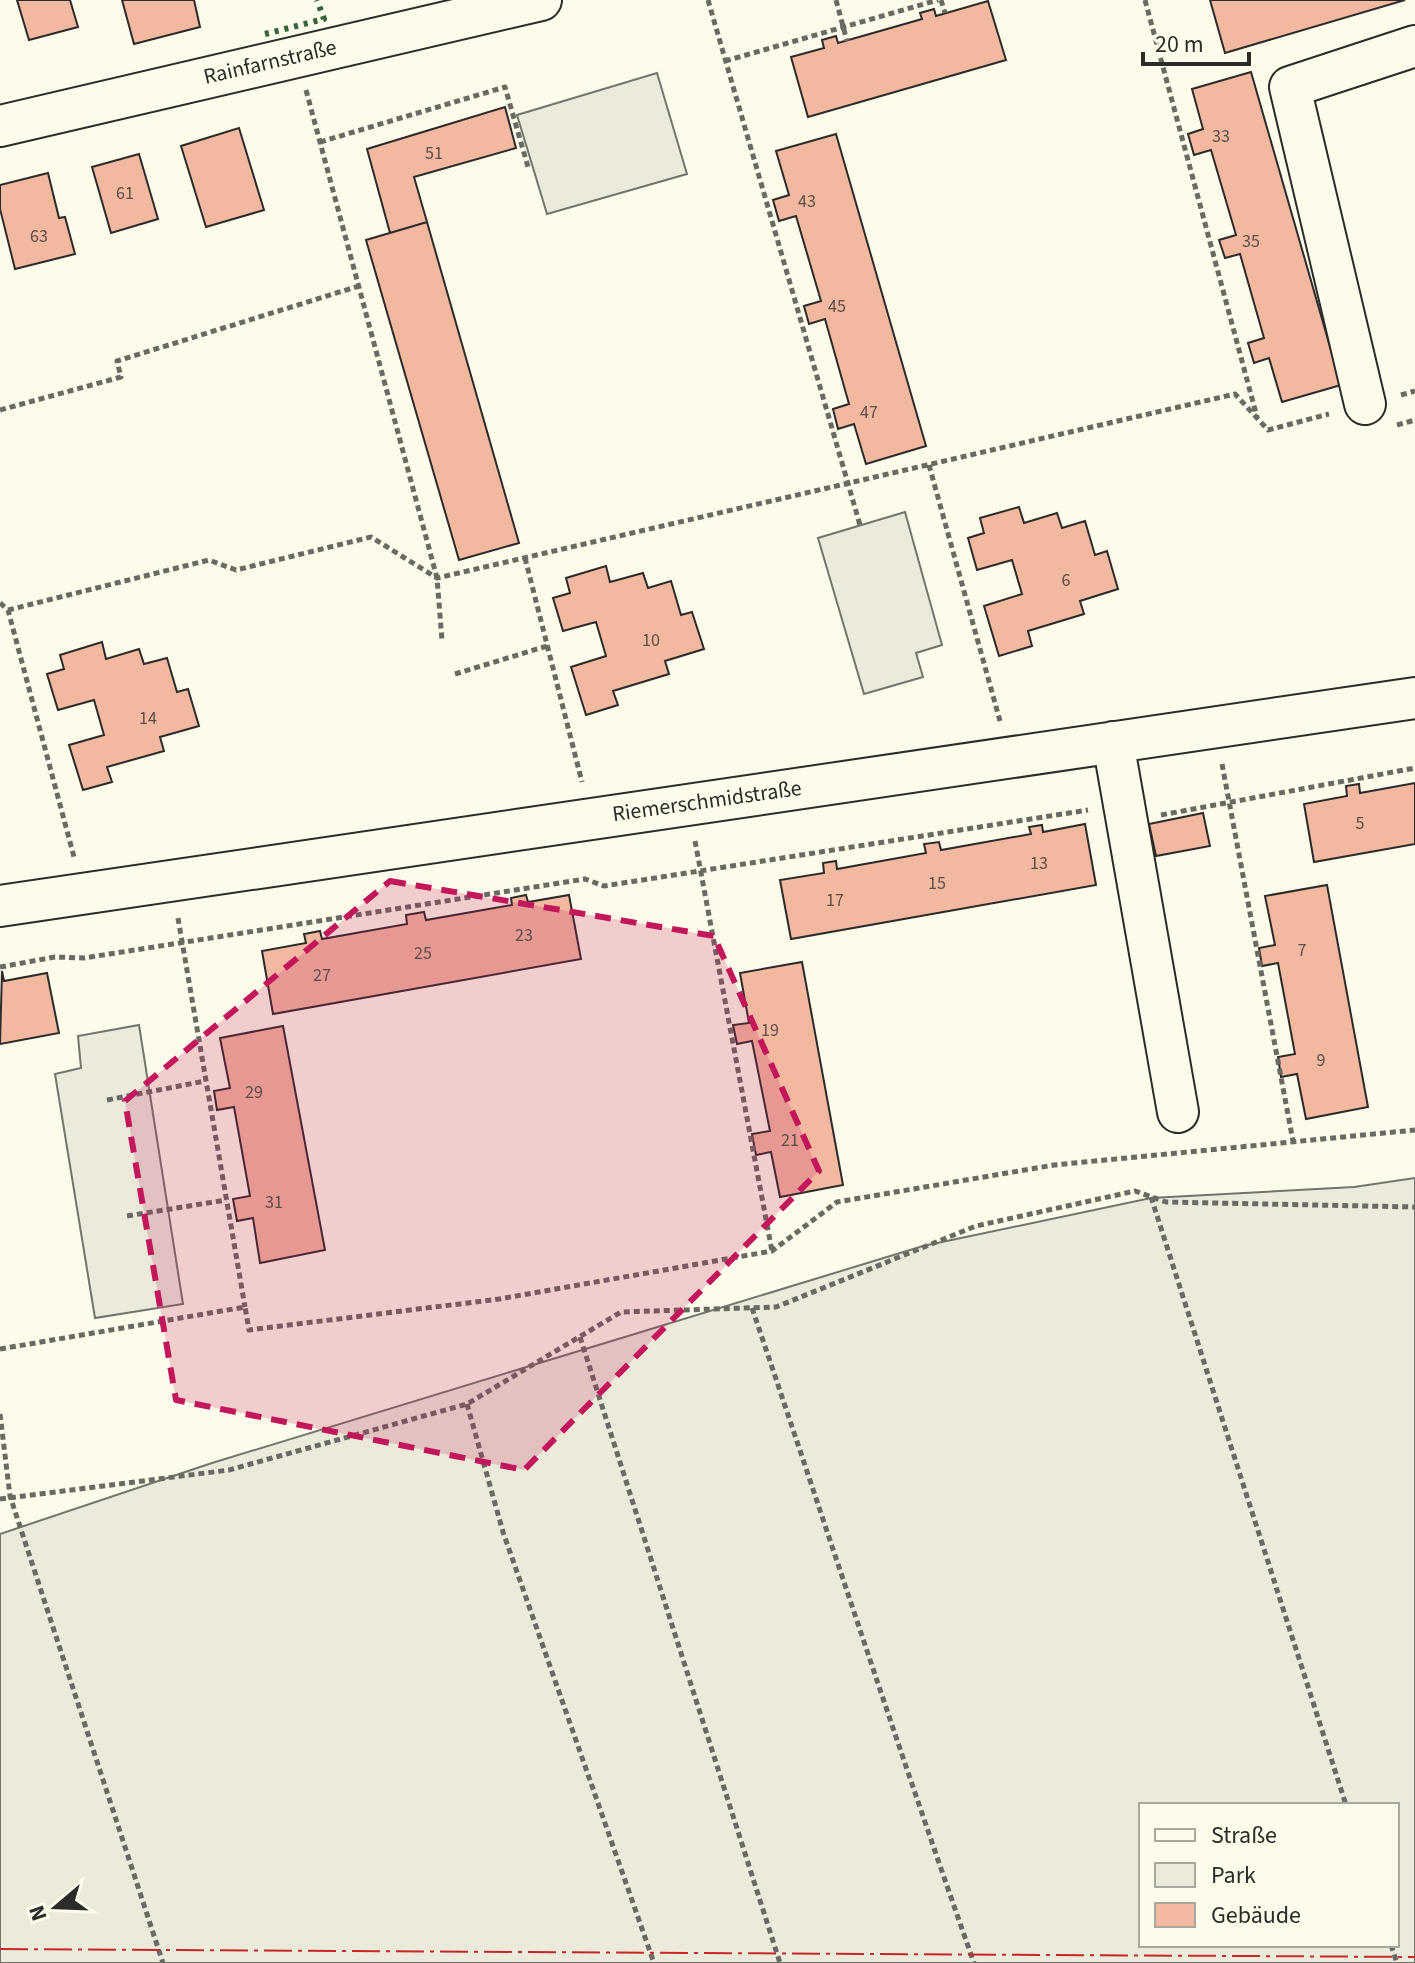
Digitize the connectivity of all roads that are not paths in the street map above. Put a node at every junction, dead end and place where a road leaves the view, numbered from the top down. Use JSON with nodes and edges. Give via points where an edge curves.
{"nodes":[{"id":1,"x":541,"y":0,"type":"edge"},
{"id":2,"x":1415,"y":46,"type":"edge"},
{"id":3,"x":0,"y":124,"type":"edge"},
{"id":4,"x":1365,"y":404,"type":"road end"},
{"id":5,"x":1415,"y":698,"type":"edge"},
{"id":6,"x":1113,"y":742,"type":"junction"},
{"id":7,"x":0,"y":906,"type":"edge"},
{"id":8,"x":1178,"y":1112,"type":"dead end"}],
"edges":[{"from":1,"to":3,"type":"street","name":"Rainfarnstraße"},
{"from":2,"to":4,"type":"street","via":[[1290,87]]},
{"from":5,"to":6,"type":"street","name":"Riemerschmidstraße"},
{"from":6,"to":7,"type":"street","name":"Riemerschmidstraße"},
{"from":6,"to":8,"type":"street"}]}
